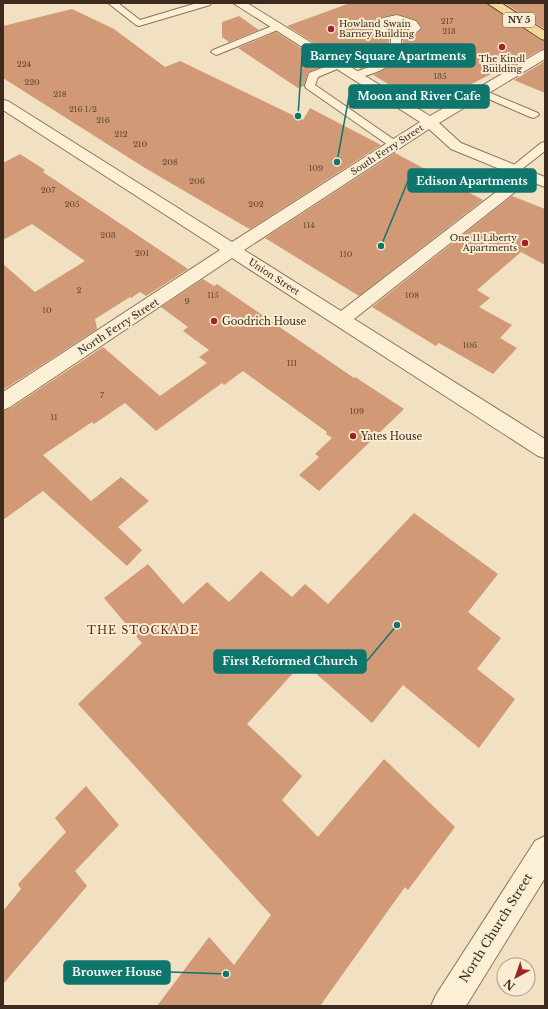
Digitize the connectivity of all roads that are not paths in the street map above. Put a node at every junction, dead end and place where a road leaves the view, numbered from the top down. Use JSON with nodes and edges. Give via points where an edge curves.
{"nodes":[{"id":1,"x":207,"y":3,"type":"edge"},
{"id":2,"x":240,"y":3,"type":"edge"},
{"id":3,"x":493,"y":3,"type":"edge"},
{"id":4,"x":115,"y":4,"type":"edge"},
{"id":5,"x":278,"y":27,"type":"junction"},
{"id":6,"x":396,"y":36,"type":"dead end"},
{"id":7,"x":545,"y":36,"type":"edge"},
{"id":8,"x":216,"y":52,"type":"dead end"},
{"id":9,"x":545,"y":54,"type":"edge"},
{"id":10,"x":338,"y":64,"type":"junction"},
{"id":11,"x":356,"y":76,"type":"junction"},
{"id":12,"x":481,"y":92,"type":"junction"},
{"id":13,"x":3,"y":104,"type":"edge"},
{"id":14,"x":534,"y":115,"type":"dead end"},
{"id":15,"x":430,"y":122,"type":"junction"},
{"id":16,"x":395,"y":145,"type":"junction"},
{"id":17,"x":545,"y":145,"type":"edge"},
{"id":18,"x":521,"y":173,"type":"junction"},
{"id":19,"x":545,"y":182,"type":"edge"},
{"id":20,"x":232,"y":250,"type":"junction"},
{"id":21,"x":341,"y":320,"type":"junction"},
{"id":22,"x":3,"y":402,"type":"edge"},
{"id":23,"x":545,"y":450,"type":"edge"},
{"id":24,"x":545,"y":851,"type":"edge"},
{"id":25,"x":447,"y":1006,"type":"edge"}],
"edges":[{"from":1,"to":4,"type":"lane","via":[[139,23]]},
{"from":2,"to":5,"type":"street"},
{"from":3,"to":7,"type":"main road","number":"NY 5"},
{"from":5,"to":8,"type":"lane"},
{"from":5,"to":10,"type":"street"},
{"from":6,"to":11,"type":"lane","via":[[396,55],[392,61]]},
{"from":9,"to":12,"type":"street","name":"South Ferry Street"},
{"from":10,"to":11,"type":"street"},
{"from":10,"to":16,"type":"lane","via":[[313,75],[310,86]]},
{"from":11,"to":15,"type":"street"},
{"from":12,"to":14,"type":"lane"},
{"from":12,"to":15,"type":"street","name":"South Ferry Street"},
{"from":13,"to":20,"type":"street","name":"Union Street"},
{"from":15,"to":16,"type":"street","name":"South Ferry Street"},
{"from":15,"to":18,"type":"street","via":[[456,146]]},
{"from":16,"to":20,"type":"street","name":"South Ferry Street"},
{"from":17,"to":18,"type":"lane"},
{"from":18,"to":19,"type":"street"},
{"from":18,"to":21,"type":"street"},
{"from":20,"to":21,"type":"street","name":"Union Street"},
{"from":20,"to":22,"type":"street","name":"North Ferry Street"},
{"from":21,"to":23,"type":"street","name":"Union Street"},
{"from":24,"to":25,"type":"street","name":"North Church Street"}]}
